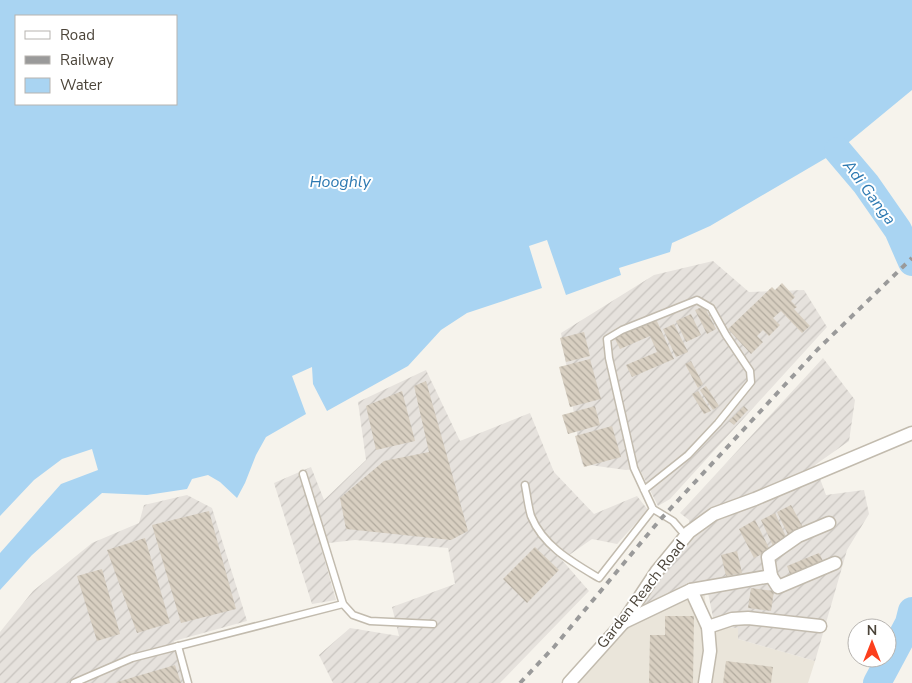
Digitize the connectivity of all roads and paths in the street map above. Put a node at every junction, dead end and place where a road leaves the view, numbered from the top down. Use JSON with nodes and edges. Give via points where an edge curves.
{"nodes":[{"id":1,"x":912,"y":433,"type":"edge"},
{"id":2,"x":303,"y":474,"type":"dead end"},
{"id":3,"x":525,"y":485,"type":"dead end"},
{"id":4,"x":644,"y":490,"type":"junction"},
{"id":5,"x":653,"y":509,"type":"junction"},
{"id":6,"x":829,"y":523,"type":"dead end"},
{"id":7,"x":686,"y":536,"type":"junction"},
{"id":8,"x":835,"y":563,"type":"dead end"},
{"id":9,"x":771,"y":576,"type":"junction"},
{"id":10,"x":691,"y":590,"type":"junction"},
{"id":11,"x":343,"y":604,"type":"junction"},
{"id":12,"x":433,"y":624,"type":"dead end"},
{"id":13,"x":622,"y":624,"type":"junction"},
{"id":14,"x":820,"y":626,"type":"dead end"},
{"id":15,"x":708,"y":627,"type":"junction"},
{"id":16,"x":178,"y":646,"type":"junction"},
{"id":17,"x":74,"y":683,"type":"edge"},
{"id":18,"x":188,"y":683,"type":"edge"},
{"id":19,"x":569,"y":683,"type":"edge"},
{"id":20,"x":705,"y":683,"type":"edge"}],
"edges":[{"from":1,"to":7,"type":"street","name":"Garden Reach Road","via":[[714,514]]},
{"from":2,"to":11,"type":"lane"},
{"from":3,"to":5,"type":"lane","via":[[530,514],[538,531],[562,556],[599,578]]},
{"from":4,"to":4,"type":"lane","via":[[688,455],[751,382],[750,371],[711,308],[697,300],[607,339],[634,468]]},
{"from":4,"to":5,"type":"lane"},
{"from":5,"to":7,"type":"lane","via":[[674,521]]},
{"from":6,"to":9,"type":"street","via":[[798,536],[768,557]]},
{"from":7,"to":13,"type":"street","name":"Garden Reach Road","via":[[657,571]]},
{"from":8,"to":9,"type":"street","via":[[778,587]]},
{"from":9,"to":10,"type":"street"},
{"from":10,"to":13,"type":"street"},
{"from":10,"to":15,"type":"street"},
{"from":11,"to":12,"type":"lane","via":[[353,615],[370,621]]},
{"from":11,"to":16,"type":"lane"},
{"from":13,"to":19,"type":"street","name":"Garden Reach Road"},
{"from":14,"to":15,"type":"street","via":[[748,618],[732,619]]},
{"from":15,"to":20,"type":"street","via":[[710,651]]},
{"from":16,"to":17,"type":"lane","via":[[132,658]]},
{"from":16,"to":18,"type":"lane"}]}
